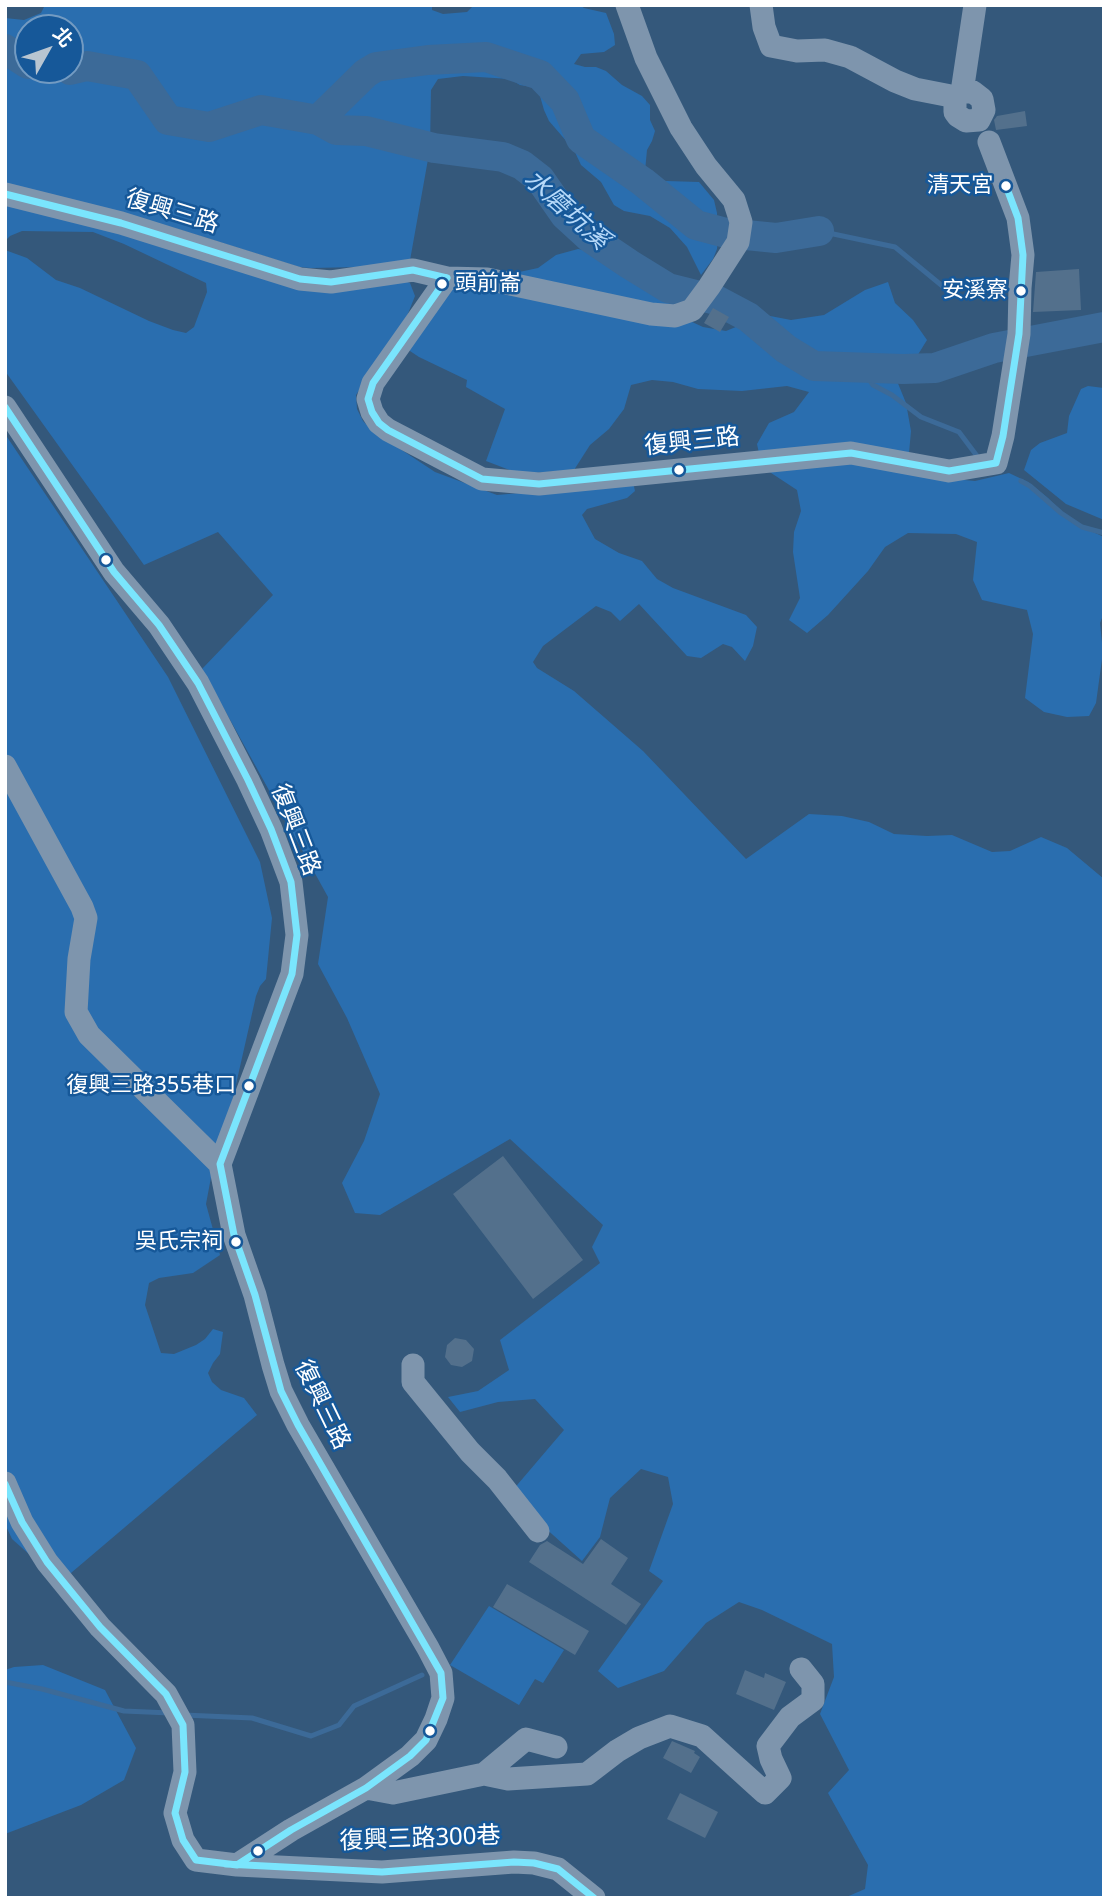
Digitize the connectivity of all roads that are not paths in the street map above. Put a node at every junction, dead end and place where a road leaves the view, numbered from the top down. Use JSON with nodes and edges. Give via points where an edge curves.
{"nodes":[{"id":1,"x":627,"y":5,"type":"edge"},
{"id":2,"x":761,"y":5,"type":"edge"},
{"id":3,"x":975,"y":5,"type":"edge"},
{"id":4,"x":989,"y":142,"type":"dead end"},
{"id":5,"x":5,"y":194,"type":"edge"},
{"id":6,"x":447,"y":278,"type":"junction"},
{"id":7,"x":5,"y":407,"type":"edge"},
{"id":8,"x":5,"y":766,"type":"edge"},
{"id":9,"x":220,"y":1164,"type":"junction"},
{"id":10,"x":413,"y":1365,"type":"dead end"},
{"id":11,"x":5,"y":1483,"type":"edge"},
{"id":12,"x":538,"y":1531,"type":"dead end"},
{"id":13,"x":801,"y":1669,"type":"dead end"},
{"id":14,"x":556,"y":1746,"type":"dead end"},
{"id":15,"x":484,"y":1774,"type":"junction"},
{"id":16,"x":366,"y":1788,"type":"junction"},
{"id":17,"x":237,"y":1865,"type":"junction"},
{"id":18,"x":594,"y":1898,"type":"edge"}],
"edges":[{"from":1,"to":6,"type":"street","name":"復興三路","via":[[646,58],[681,128],[734,200],[740,232],[703,296],[692,310],[675,316],[488,279]]},
{"from":2,"to":3,"type":"street","via":[[771,46],[825,50],[915,89],[959,95]]},
{"from":4,"to":6,"type":"street","name":"復興三路","via":[[1018,218],[1023,255],[1018,342],[996,463],[949,471],[851,453],[539,484],[482,479],[388,430],[379,423],[368,399],[373,383]]},
{"from":5,"to":6,"type":"street","name":"復興三路","via":[[121,223],[300,279],[331,282],[413,270]]},
{"from":7,"to":9,"type":"street","name":"復興三路","via":[[114,572],[159,625],[198,683],[271,829],[291,882],[297,935],[292,974]]},
{"from":8,"to":9,"type":"street","via":[[86,918],[76,1012],[89,1035]]},
{"from":9,"to":16,"type":"street","name":"復興三路","via":[[234,1235],[281,1391],[441,1673],[443,1698],[426,1740]]},
{"from":10,"to":12,"type":"street","via":[[412,1382]]},
{"from":11,"to":17,"type":"street","via":[[47,1562],[100,1627],[166,1694],[183,1725],[185,1772],[175,1813],[183,1840],[196,1860]]},
{"from":13,"to":15,"type":"street","via":[[813,1684],[813,1700],[790,1717],[768,1746],[780,1778],[765,1793],[702,1737],[670,1726],[639,1738],[587,1774],[509,1779]]},
{"from":14,"to":15,"type":"street","via":[[526,1739]]},
{"from":15,"to":16,"type":"street","via":[[393,1793]]},
{"from":16,"to":17,"type":"street","name":"復興三路"},
{"from":17,"to":18,"type":"street","name":"復興三路300巷","via":[[382,1872],[514,1861],[558,1869]]}]}
